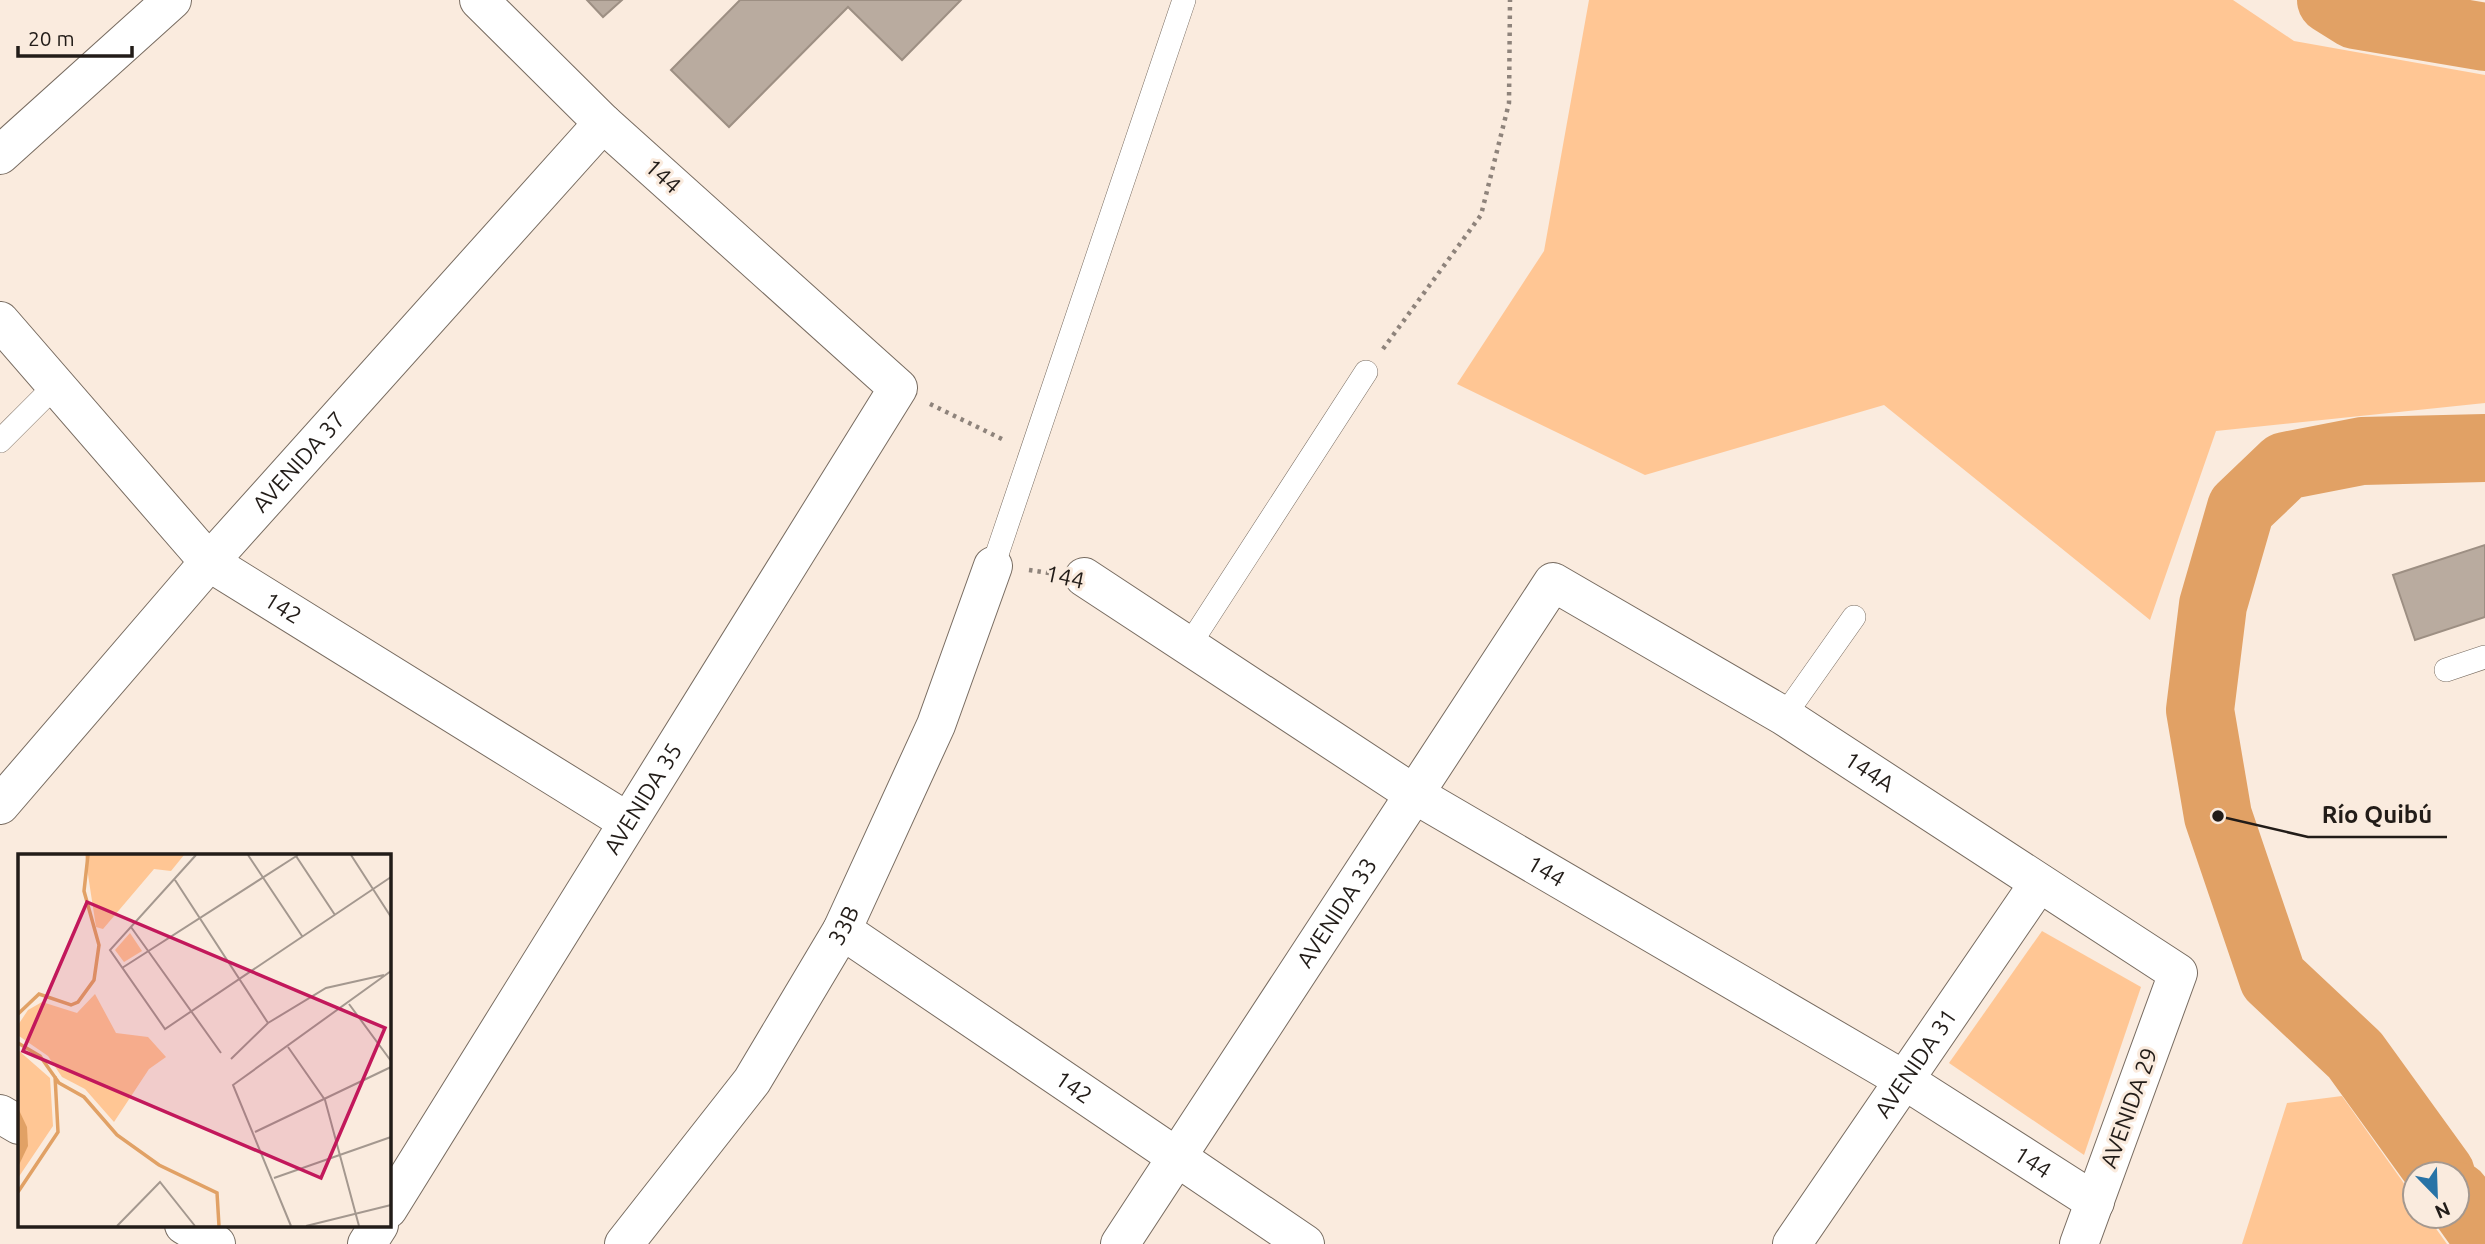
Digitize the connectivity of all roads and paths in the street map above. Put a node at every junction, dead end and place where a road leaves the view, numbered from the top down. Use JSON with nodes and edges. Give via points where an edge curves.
{"nodes":[{"id":1,"x":172,"y":0,"type":"edge"},
{"id":2,"x":479,"y":0,"type":"edge"},
{"id":3,"x":1184,"y":0,"type":"edge"},
{"id":4,"x":1510,"y":0,"type":"edge"},
{"id":5,"x":603,"y":123,"type":"junction"},
{"id":6,"x":0,"y":155,"type":"edge"},
{"id":7,"x":0,"y":321,"type":"edge"},
{"id":8,"x":1366,"y":372,"type":"joint"},
{"id":9,"x":56,"y":385,"type":"junction"},
{"id":10,"x":898,"y":388,"type":"junction"},
{"id":11,"x":0,"y":441,"type":"edge"},
{"id":12,"x":1031,"y":453,"type":"junction"},
{"id":13,"x":209,"y":562,"type":"junction"},
{"id":14,"x":993,"y":566,"type":"junction"},
{"id":15,"x":1084,"y":577,"type":"joint"},
{"id":16,"x":1553,"y":582,"type":"joint"},
{"id":17,"x":1854,"y":617,"type":"dead end"},
{"id":18,"x":1188,"y":646,"type":"junction"},
{"id":19,"x":2485,"y":657,"type":"edge"},
{"id":20,"x":2446,"y":670,"type":"dead end"},
{"id":21,"x":1784,"y":716,"type":"junction"},
{"id":22,"x":1414,"y":794,"type":"junction"},
{"id":23,"x":0,"y":805,"type":"edge"},
{"id":24,"x":628,"y":822,"type":"junction"},
{"id":25,"x":2039,"y":883,"type":"junction"},
{"id":26,"x":842,"y":930,"type":"junction"},
{"id":27,"x":2178,"y":973,"type":"joint"},
{"id":28,"x":1904,"y":1080,"type":"junction"},
{"id":29,"x":0,"y":1114,"type":"edge"},
{"id":30,"x":18,"y":1124,"type":"edge"},
{"id":31,"x":1177,"y":1158,"type":"junction"},
{"id":32,"x":2095,"y":1202,"type":"junction"},
{"id":33,"x":390,"y":1206,"type":"edge"},
{"id":34,"x":186,"y":1226,"type":"edge"},
{"id":35,"x":378,"y":1226,"type":"edge"},
{"id":36,"x":216,"y":1244,"type":"edge"},
{"id":37,"x":367,"y":1244,"type":"edge"},
{"id":38,"x":624,"y":1244,"type":"edge"},
{"id":39,"x":1120,"y":1244,"type":"edge"},
{"id":40,"x":1305,"y":1244,"type":"edge"},
{"id":41,"x":1792,"y":1244,"type":"edge"},
{"id":42,"x":2080,"y":1244,"type":"edge"}],
"edges":[{"from":1,"to":6,"type":"street"},
{"from":2,"to":5,"type":"street","name":"144"},
{"from":3,"to":12,"type":"lane"},
{"from":4,"to":8,"type":"path","via":[[1509,103],[1481,215]]},
{"from":5,"to":10,"type":"street","name":"144"},
{"from":5,"to":13,"type":"street","name":"AVENIDA 37"},
{"from":7,"to":9,"type":"street","name":"142"},
{"from":8,"to":18,"type":"lane"},
{"from":9,"to":11,"type":"lane"},
{"from":9,"to":13,"type":"street","name":"142"},
{"from":10,"to":12,"type":"path"},
{"from":10,"to":24,"type":"street","name":"AVENIDA 35"},
{"from":12,"to":14,"type":"lane"},
{"from":13,"to":23,"type":"street","name":"AVENIDA 37"},
{"from":13,"to":24,"type":"street","name":"142"},
{"from":14,"to":15,"type":"path","name":"144"},
{"from":14,"to":26,"type":"street","name":"33B","via":[[936,725]]},
{"from":15,"to":18,"type":"street","name":"144"},
{"from":16,"to":21,"type":"street","name":"144A"},
{"from":16,"to":22,"type":"street","name":"AVENIDA 33"},
{"from":17,"to":21,"type":"lane"},
{"from":18,"to":22,"type":"street","name":"144"},
{"from":19,"to":20,"type":"lane"},
{"from":21,"to":25,"type":"street","name":"144A"},
{"from":22,"to":28,"type":"street","name":"144"},
{"from":22,"to":31,"type":"street","name":"AVENIDA 33"},
{"from":24,"to":33,"type":"street","name":"AVENIDA 35"},
{"from":25,"to":27,"type":"street","name":"144A"},
{"from":25,"to":28,"type":"street","name":"AVENIDA 31"},
{"from":26,"to":31,"type":"street","name":"142"},
{"from":26,"to":38,"type":"street","name":"33B","via":[[752,1080]]},
{"from":27,"to":32,"type":"street","name":"AVENIDA 29"},
{"from":28,"to":32,"type":"street","name":"144"},
{"from":28,"to":41,"type":"street","name":"AVENIDA 31"},
{"from":29,"to":30,"type":"street"},
{"from":31,"to":39,"type":"street","name":"AVENIDA 33"},
{"from":31,"to":40,"type":"street","name":"142"},
{"from":32,"to":42,"type":"street","name":"AVENIDA 29"},
{"from":34,"to":36,"type":"street"},
{"from":35,"to":37,"type":"street"}]}
